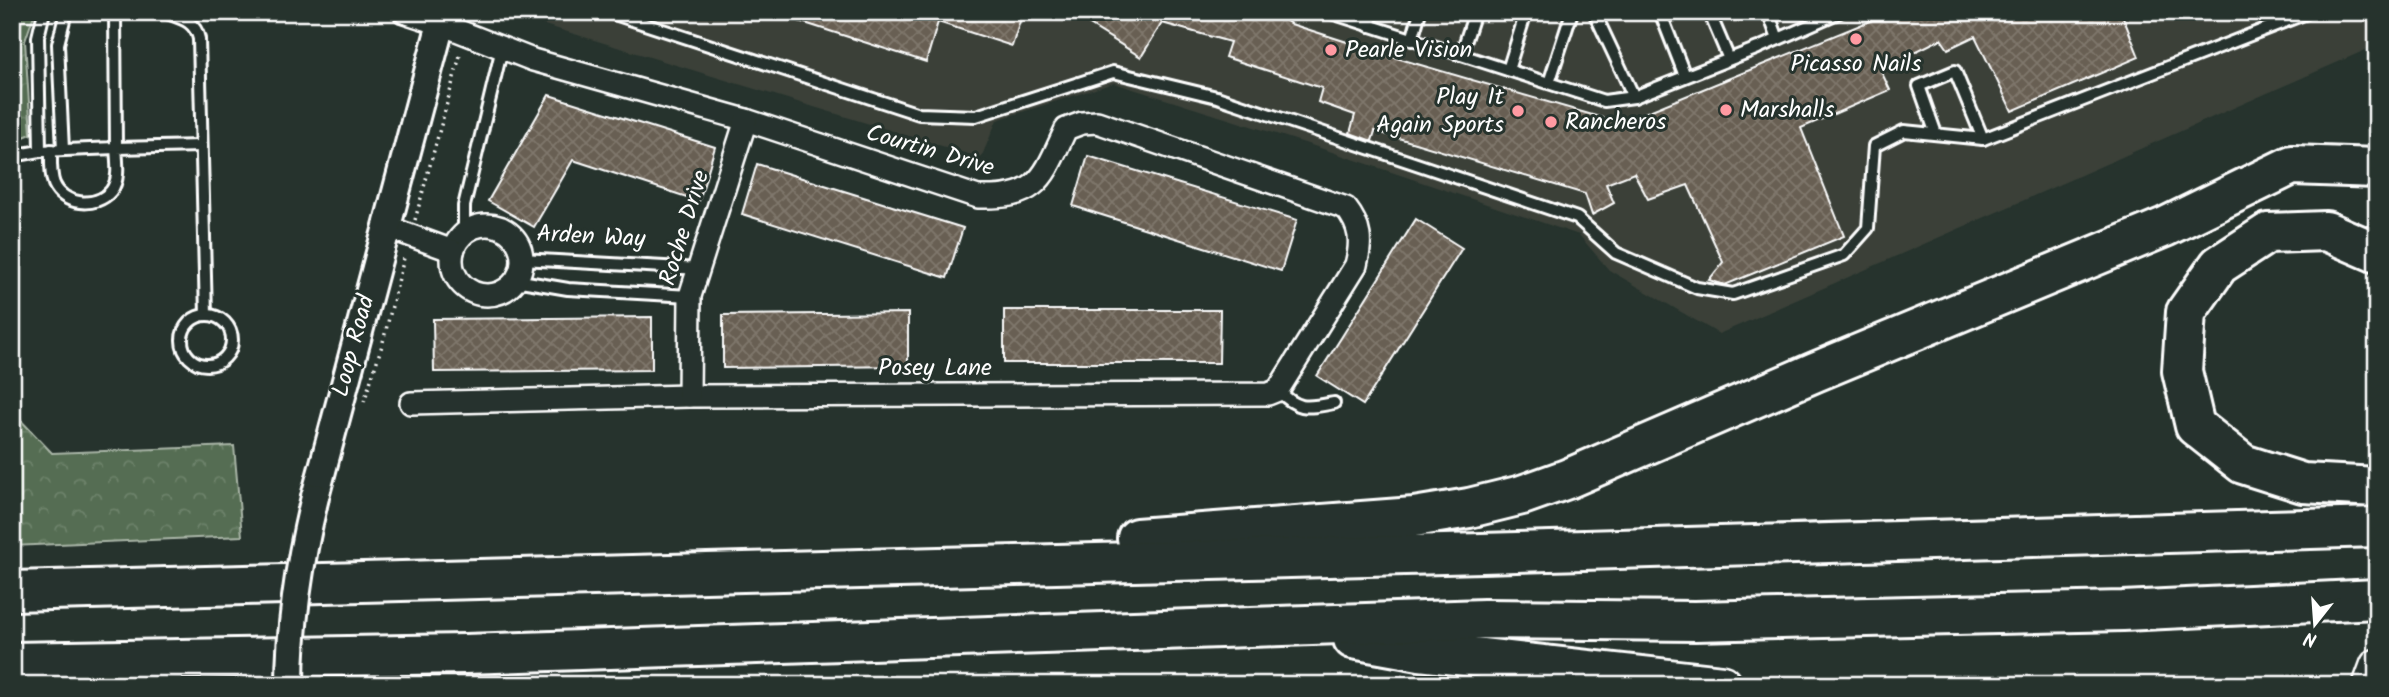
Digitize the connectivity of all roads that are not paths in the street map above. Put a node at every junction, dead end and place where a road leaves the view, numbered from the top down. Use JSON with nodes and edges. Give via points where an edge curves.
{"nodes":[{"id":1,"x":44,"y":12,"type":"edge"},
{"id":2,"x":66,"y":12,"type":"edge"},
{"id":3,"x":115,"y":12,"type":"edge"},
{"id":4,"x":164,"y":12,"type":"edge"},
{"id":5,"x":404,"y":12,"type":"edge"},
{"id":6,"x":608,"y":12,"type":"edge"},
{"id":7,"x":1328,"y":12,"type":"edge"},
{"id":8,"x":1373,"y":12,"type":"edge"},
{"id":9,"x":1420,"y":12,"type":"edge"},
{"id":10,"x":1475,"y":12,"type":"edge"},
{"id":11,"x":1526,"y":12,"type":"edge"},
{"id":12,"x":1572,"y":12,"type":"edge"},
{"id":13,"x":1594,"y":12,"type":"edge"},
{"id":14,"x":1660,"y":12,"type":"edge"},
{"id":15,"x":1709,"y":12,"type":"edge"},
{"id":16,"x":1768,"y":12,"type":"edge"},
{"id":17,"x":1840,"y":12,"type":"edge"},
{"id":18,"x":2309,"y":12,"type":"edge"},
{"id":19,"x":1821,"y":16,"type":"edge"},
{"id":20,"x":443,"y":18,"type":"edge"},
{"id":21,"x":1369,"y":26,"type":"junction"},
{"id":22,"x":1778,"y":39,"type":"junction"},
{"id":23,"x":1412,"y":40,"type":"junction"},
{"id":24,"x":502,"y":48,"type":"junction"},
{"id":25,"x":1461,"y":55,"type":"junction"},
{"id":26,"x":1730,"y":59,"type":"junction"},
{"id":27,"x":1508,"y":70,"type":"junction"},
{"id":28,"x":1685,"y":76,"type":"junction"},
{"id":29,"x":1549,"y":83,"type":"junction"},
{"id":30,"x":1634,"y":97,"type":"junction"},
{"id":31,"x":746,"y":120,"type":"junction"},
{"id":32,"x":1936,"y":134,"type":"junction"},
{"id":33,"x":1983,"y":139,"type":"junction"},
{"id":34,"x":201,"y":146,"type":"junction"},
{"id":35,"x":116,"y":148,"type":"junction"},
{"id":36,"x":46,"y":150,"type":"junction"},
{"id":37,"x":63,"y":150,"type":"junction"},
{"id":38,"x":12,"y":156,"type":"edge"},
{"id":39,"x":2377,"y":168,"type":"edge"},
{"id":40,"x":2377,"y":193,"type":"edge"},
{"id":41,"x":2185,"y":217,"type":"junction"},
{"id":42,"x":387,"y":227,"type":"junction"},
{"id":43,"x":464,"y":233,"type":"junction"},
{"id":44,"x":453,"y":251,"type":"junction"},
{"id":45,"x":2377,"y":253,"type":"edge"},
{"id":46,"x":522,"y":259,"type":"junction"},
{"id":47,"x":700,"y":269,"type":"junction"},
{"id":48,"x":515,"y":280,"type":"junction"},
{"id":49,"x":690,"y":296,"type":"junction"},
{"id":50,"x":206,"y":315,"type":"junction"},
{"id":51,"x":1278,"y":390,"type":"junction"},
{"id":52,"x":689,"y":396,"type":"junction"},
{"id":53,"x":411,"y":403,"type":"dead end"},
{"id":54,"x":1334,"y":403,"type":"dead end"},
{"id":55,"x":2377,"y":487,"type":"edge"},
{"id":56,"x":2377,"y":527,"type":"edge"},
{"id":57,"x":656,"y":574,"type":"junction"},
{"id":58,"x":12,"y":591,"type":"edge"},
{"id":59,"x":2377,"y":599,"type":"edge"},
{"id":60,"x":1283,"y":625,"type":"junction"},
{"id":61,"x":12,"y":662,"type":"edge"},
{"id":62,"x":290,"y":685,"type":"edge"},
{"id":63,"x":1722,"y":685,"type":"edge"}],
"edges":[{"from":1,"to":36,"type":"lane","via":[[38,37]]},
{"from":2,"to":37,"type":"lane","via":[[58,51]]},
{"from":3,"to":35,"type":"lane"},
{"from":4,"to":34,"type":"lane","via":[[186,20],[197,30]]},
{"from":5,"to":20,"type":"street","name":"Courtin Drive"},
{"from":6,"to":32,"type":"lane","via":[[919,114],[976,116],[1113,72],[1217,97],[1577,218],[1616,253],[1697,288],[1733,294],[1844,255],[1868,228],[1874,146],[1904,131]]},
{"from":7,"to":21,"type":"lane"},
{"from":8,"to":21,"type":"lane"},
{"from":9,"to":23,"type":"lane"},
{"from":10,"to":25,"type":"lane"},
{"from":11,"to":27,"type":"lane"},
{"from":12,"to":29,"type":"lane"},
{"from":13,"to":30,"type":"lane"},
{"from":14,"to":28,"type":"lane"},
{"from":15,"to":26,"type":"lane"},
{"from":16,"to":22,"type":"lane"},
{"from":17,"to":19,"type":"lane"},
{"from":18,"to":33,"type":"lane"},
{"from":19,"to":22,"type":"lane"},
{"from":20,"to":24,"type":"street","name":"Courtin Drive"},
{"from":20,"to":42,"type":"street","name":"Loop Road"},
{"from":21,"to":23,"type":"lane"},
{"from":22,"to":26,"type":"lane"},
{"from":23,"to":25,"type":"lane"},
{"from":24,"to":31,"type":"street","name":"Courtin Drive"},
{"from":24,"to":43,"type":"lane","via":[[464,206]]},
{"from":25,"to":27,"type":"lane"},
{"from":26,"to":28,"type":"lane"},
{"from":27,"to":29,"type":"lane"},
{"from":28,"to":30,"type":"lane"},
{"from":29,"to":30,"type":"lane","via":[[1604,101]]},
{"from":31,"to":47,"type":"street","name":"Roche Drive"},
{"from":31,"to":51,"type":"street","name":"Courtin Drive","via":[[978,197],[1003,198],[1030,189],[1044,177],[1066,129],[1097,122],[1346,208],[1360,233],[1356,265]]},
{"from":32,"to":33,"type":"lane"},
{"from":32,"to":33,"type":"lane","via":[[1919,86],[1955,71]]},
{"from":34,"to":35,"type":"lane"},
{"from":34,"to":50,"type":"lane"},
{"from":35,"to":36,"type":"lane","via":[[117,174],[111,191],[87,203],[66,198],[58,190]]},
{"from":35,"to":37,"type":"lane"},
{"from":36,"to":37,"type":"lane"},
{"from":36,"to":38,"type":"lane"},
{"from":39,"to":41,"type":"highway","via":[[2292,165]]},
{"from":40,"to":41,"type":"highway","via":[[2360,188],[2306,188]]},
{"from":41,"to":57,"type":"highway","via":[[1567,479],[1469,508],[1414,517]]},
{"from":42,"to":44,"type":"street"},
{"from":42,"to":62,"type":"street","name":"Loop Road","bridge":true,"via":[[302,550]]},
{"from":43,"to":44,"type":"street"},
{"from":43,"to":46,"type":"street","name":"Arden Way","via":[[485,225],[506,230],[515,238]]},
{"from":44,"to":48,"type":"street","via":[[455,275],[472,291],[496,294]]},
{"from":45,"to":55,"type":"highway","via":[[2326,231],[2268,233],[2219,265],[2186,312],[2182,371],[2195,426],[2243,464],[2303,483]]},
{"from":46,"to":47,"type":"lane","name":"Arden Way"},
{"from":46,"to":48,"type":"street","name":"Arden Way"},
{"from":47,"to":49,"type":"street","name":"Roche Drive"},
{"from":48,"to":49,"type":"lane","via":[[568,289]]},
{"from":49,"to":52,"type":"street","name":"Roche Drive"},
{"from":50,"to":50,"type":"lane","via":[[227,326],[232,341],[221,362],[205,366],[189,360],[181,336],[190,321]]},
{"from":51,"to":52,"type":"street","name":"Posey Lane","via":[[1268,394]]},
{"from":51,"to":54,"type":"lane","via":[[1291,403],[1308,408]]},
{"from":52,"to":53,"type":"street","name":"Posey Lane"},
{"from":56,"to":57,"type":"highway"},
{"from":57,"to":58,"type":"highway"},
{"from":59,"to":60,"type":"highway","via":[[1695,621],[1484,619]]},
{"from":60,"to":61,"type":"highway","via":[[465,654]]},
{"from":60,"to":63,"type":"highway","via":[[1420,651]]}]}
